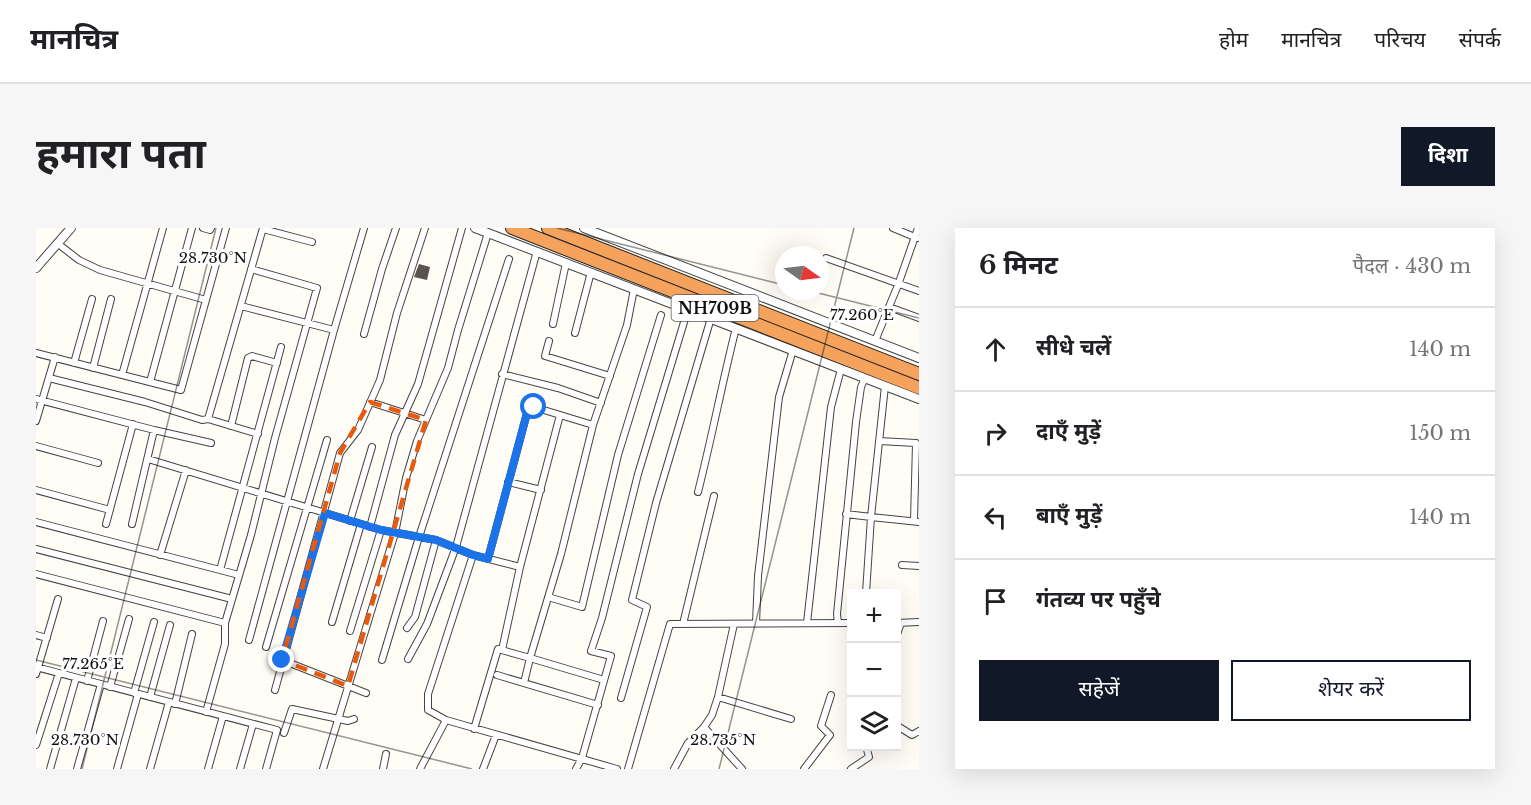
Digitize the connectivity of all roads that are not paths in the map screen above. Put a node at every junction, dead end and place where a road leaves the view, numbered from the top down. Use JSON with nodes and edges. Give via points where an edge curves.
{"nodes":[{"id":1,"x":71,"y":228,"type":"edge"},
{"id":2,"x":163,"y":228,"type":"edge"},
{"id":3,"x":192,"y":228,"type":"edge"},
{"id":4,"x":202,"y":228,"type":"edge"},
{"id":5,"x":211,"y":228,"type":"edge"},
{"id":6,"x":226,"y":228,"type":"edge"},
{"id":7,"x":364,"y":228,"type":"edge"},
{"id":8,"x":396,"y":228,"type":"edge"},
{"id":9,"x":425,"y":228,"type":"edge"},
{"id":10,"x":475,"y":228,"type":"edge"},
{"id":11,"x":512,"y":228,"type":"edge"},
{"id":12,"x":549,"y":228,"type":"edge"},
{"id":13,"x":584,"y":228,"type":"edge"},
{"id":14,"x":893,"y":228,"type":"edge"},
{"id":15,"x":918,"y":228,"type":"edge"},
{"id":16,"x":263,"y":229,"type":"edge"},
{"id":17,"x":461,"y":231,"type":"edge"},
{"id":18,"x":917,"y":237,"type":"edge"},
{"id":19,"x":486,"y":240,"type":"junction"},
{"id":20,"x":312,"y":242,"type":"dead end"},
{"id":21,"x":57,"y":243,"type":"junction"},
{"id":22,"x":537,"y":251,"type":"junction"},
{"id":23,"x":39,"y":259,"type":"edge"},
{"id":24,"x":510,"y":259,"type":"dead end"},
{"id":25,"x":829,"y":259,"type":"edge"},
{"id":26,"x":36,"y":268,"type":"edge"},
{"id":27,"x":251,"y":269,"type":"junction"},
{"id":28,"x":564,"y":269,"type":"junction"},
{"id":29,"x":591,"y":272,"type":"junction"},
{"id":30,"x":147,"y":284,"type":"junction"},
{"id":31,"x":898,"y":285,"type":"junction"},
{"id":32,"x":175,"y":291,"type":"junction"},
{"id":33,"x":919,"y":291,"type":"edge"},
{"id":34,"x":634,"y":292,"type":"junction"},
{"id":35,"x":92,"y":299,"type":"dead end"},
{"id":36,"x":111,"y":299,"type":"dead end"},
{"id":37,"x":206,"y":300,"type":"junction"},
{"id":38,"x":241,"y":306,"type":"junction"},
{"id":39,"x":889,"y":307,"type":"junction"},
{"id":40,"x":688,"y":309,"type":"junction"},
{"id":41,"x":661,"y":315,"type":"dead end"},
{"id":42,"x":711,"y":318,"type":"junction"},
{"id":43,"x":919,"y":318,"type":"edge"},
{"id":44,"x":308,"y":324,"type":"junction"},
{"id":45,"x":553,"y":324,"type":"dead end"},
{"id":46,"x":736,"y":328,"type":"junction"},
{"id":47,"x":334,"y":330,"type":"junction"},
{"id":48,"x":575,"y":333,"type":"dead end"},
{"id":49,"x":364,"y":334,"type":"dead end"},
{"id":50,"x":549,"y":341,"type":"dead end"},
{"id":51,"x":875,"y":341,"type":"junction"},
{"id":52,"x":281,"y":347,"type":"dead end"},
{"id":53,"x":793,"y":350,"type":"junction"},
{"id":54,"x":36,"y":353,"type":"edge"},
{"id":55,"x":55,"y":357,"type":"junction"},
{"id":56,"x":919,"y":358,"type":"edge"},
{"id":57,"x":74,"y":363,"type":"junction"},
{"id":58,"x":277,"y":363,"type":"junction"},
{"id":59,"x":93,"y":368,"type":"junction"},
{"id":60,"x":841,"y":369,"type":"junction"},
{"id":61,"x":502,"y":374,"type":"junction"},
{"id":62,"x":919,"y":374,"type":"edge"},
{"id":63,"x":122,"y":375,"type":"junction"},
{"id":64,"x":610,"y":376,"type":"junction"},
{"id":65,"x":49,"y":378,"type":"junction"},
{"id":66,"x":865,"y":378,"type":"junction"},
{"id":67,"x":150,"y":382,"type":"junction"},
{"id":68,"x":885,"y":386,"type":"junction"},
{"id":69,"x":919,"y":388,"type":"edge"},
{"id":70,"x":39,"y":399,"type":"edge"},
{"id":71,"x":919,"y":399,"type":"edge"},
{"id":72,"x":370,"y":402,"type":"junction"},
{"id":73,"x":601,"y":403,"type":"junction"},
{"id":74,"x":405,"y":413,"type":"junction"},
{"id":75,"x":561,"y":415,"type":"junction"},
{"id":76,"x":36,"y":418,"type":"edge"},
{"id":77,"x":208,"y":419,"type":"junction"},
{"id":78,"x":426,"y":420,"type":"junction"},
{"id":79,"x":133,"y":424,"type":"junction"},
{"id":80,"x":593,"y":425,"type":"junction"},
{"id":81,"x":231,"y":426,"type":"junction"},
{"id":82,"x":154,"y":430,"type":"junction"},
{"id":83,"x":258,"y":434,"type":"junction"},
{"id":84,"x":327,"y":440,"type":"dead end"},
{"id":85,"x":879,"y":441,"type":"junction"},
{"id":86,"x":211,"y":443,"type":"dead end"},
{"id":87,"x":36,"y":446,"type":"edge"},
{"id":88,"x":372,"y":447,"type":"dead end"},
{"id":89,"x":148,"y":459,"type":"junction"},
{"id":90,"x":98,"y":463,"type":"dead end"},
{"id":91,"x":186,"y":470,"type":"junction"},
{"id":92,"x":508,"y":482,"type":"junction"},
{"id":93,"x":242,"y":488,"type":"junction"},
{"id":94,"x":36,"y":490,"type":"edge"},
{"id":95,"x":540,"y":490,"type":"junction"},
{"id":96,"x":698,"y":492,"type":"dead end"},
{"id":97,"x":261,"y":494,"type":"junction"},
{"id":98,"x":714,"y":496,"type":"dead end"},
{"id":99,"x":287,"y":501,"type":"junction"},
{"id":100,"x":308,"y":508,"type":"junction"},
{"id":101,"x":110,"y":510,"type":"junction"},
{"id":102,"x":325,"y":513,"type":"junction"},
{"id":103,"x":846,"y":514,"type":"junction"},
{"id":104,"x":871,"y":517,"type":"junction"},
{"id":105,"x":350,"y":521,"type":"junction"},
{"id":106,"x":916,"y":521,"type":"edge"},
{"id":107,"x":36,"y":522,"type":"edge"},
{"id":108,"x":106,"y":524,"type":"dead end"},
{"id":109,"x":132,"y":524,"type":"dead end"},
{"id":110,"x":361,"y":524,"type":"junction"},
{"id":111,"x":370,"y":527,"type":"junction"},
{"id":112,"x":381,"y":530,"type":"junction"},
{"id":113,"x":395,"y":533,"type":"junction"},
{"id":114,"x":419,"y":537,"type":"junction"},
{"id":115,"x":436,"y":540,"type":"junction"},
{"id":116,"x":456,"y":547,"type":"junction"},
{"id":117,"x":36,"y":549,"type":"edge"},
{"id":118,"x":160,"y":555,"type":"junction"},
{"id":119,"x":473,"y":555,"type":"junction"},
{"id":120,"x":488,"y":559,"type":"junction"},
{"id":121,"x":902,"y":565,"type":"dead end"},
{"id":122,"x":919,"y":566,"type":"edge"},
{"id":123,"x":520,"y":567,"type":"junction"},
{"id":124,"x":220,"y":570,"type":"junction"},
{"id":125,"x":36,"y":574,"type":"edge"},
{"id":126,"x":239,"y":575,"type":"junction"},
{"id":127,"x":866,"y":589,"type":"edge"},
{"id":128,"x":548,"y":597,"type":"junction"},
{"id":129,"x":58,"y":599,"type":"dead end"},
{"id":130,"x":232,"y":599,"type":"junction"},
{"id":131,"x":129,"y":619,"type":"dead end"},
{"id":132,"x":103,"y":621,"type":"dead end"},
{"id":133,"x":154,"y":622,"type":"dead end"},
{"id":134,"x":332,"y":622,"type":"dead end"},
{"id":135,"x":919,"y":622,"type":"edge"},
{"id":136,"x":225,"y":623,"type":"junction"},
{"id":137,"x":756,"y":623,"type":"junction"},
{"id":138,"x":807,"y":623,"type":"junction"},
{"id":139,"x":838,"y":623,"type":"junction"},
{"id":140,"x":847,"y":623,"type":"edge"},
{"id":141,"x":901,"y":623,"type":"edge"},
{"id":142,"x":683,"y":624,"type":"junction"},
{"id":143,"x":734,"y":624,"type":"junction"},
{"id":144,"x":170,"y":625,"type":"dead end"},
{"id":145,"x":407,"y":628,"type":"dead end"},
{"id":146,"x":350,"y":631,"type":"dead end"},
{"id":147,"x":192,"y":634,"type":"dead end"},
{"id":148,"x":36,"y":635,"type":"edge"},
{"id":149,"x":46,"y":638,"type":"junction"},
{"id":150,"x":249,"y":640,"type":"dead end"},
{"id":151,"x":266,"y":647,"type":"dead end"},
{"id":152,"x":502,"y":650,"type":"junction"},
{"id":153,"x":530,"y":658,"type":"junction"},
{"id":154,"x":408,"y":659,"type":"dead end"},
{"id":155,"x":282,"y":660,"type":"junction"},
{"id":156,"x":382,"y":660,"type":"dead end"},
{"id":157,"x":37,"y":670,"type":"edge"},
{"id":158,"x":59,"y":673,"type":"junction"},
{"id":159,"x":497,"y":675,"type":"dead end"},
{"id":160,"x":76,"y":678,"type":"junction"},
{"id":161,"x":604,"y":680,"type":"junction"},
{"id":162,"x":87,"y":681,"type":"junction"},
{"id":163,"x":524,"y":683,"type":"junction"},
{"id":164,"x":101,"y":684,"type":"junction"},
{"id":165,"x":348,"y":686,"type":"junction"},
{"id":166,"x":110,"y":687,"type":"junction"},
{"id":167,"x":275,"y":690,"type":"dead end"},
{"id":168,"x":366,"y":693,"type":"dead end"},
{"id":169,"x":136,"y":694,"type":"junction"},
{"id":170,"x":831,"y":695,"type":"dead end"},
{"id":171,"x":150,"y":697,"type":"junction"},
{"id":172,"x":621,"y":698,"type":"dead end"},
{"id":173,"x":718,"y":698,"type":"junction"},
{"id":174,"x":172,"y":703,"type":"junction"},
{"id":175,"x":598,"y":705,"type":"junction"},
{"id":176,"x":206,"y":712,"type":"junction"},
{"id":177,"x":224,"y":716,"type":"junction"},
{"id":178,"x":338,"y":719,"type":"junction"},
{"id":179,"x":354,"y":719,"type":"dead end"},
{"id":180,"x":791,"y":719,"type":"dead end"},
{"id":181,"x":446,"y":720,"type":"junction"},
{"id":182,"x":253,"y":724,"type":"junction"},
{"id":183,"x":704,"y":727,"type":"junction"},
{"id":184,"x":901,"y":728,"type":"edge"},
{"id":185,"x":474,"y":729,"type":"junction"},
{"id":186,"x":919,"y":731,"type":"edge"},
{"id":187,"x":285,"y":733,"type":"dead end"},
{"id":188,"x":496,"y":735,"type":"junction"},
{"id":189,"x":36,"y":745,"type":"edge"},
{"id":190,"x":867,"y":751,"type":"edge"},
{"id":191,"x":386,"y":754,"type":"dead end"},
{"id":192,"x":582,"y":758,"type":"junction"},
{"id":193,"x":737,"y":768,"type":"edge"},
{"id":194,"x":50,"y":769,"type":"edge"},
{"id":195,"x":77,"y":769,"type":"edge"},
{"id":196,"x":117,"y":769,"type":"edge"},
{"id":197,"x":150,"y":769,"type":"edge"},
{"id":198,"x":208,"y":769,"type":"edge"},
{"id":199,"x":240,"y":769,"type":"edge"},
{"id":200,"x":266,"y":769,"type":"edge"},
{"id":201,"x":323,"y":769,"type":"edge"},
{"id":202,"x":383,"y":769,"type":"edge"},
{"id":203,"x":420,"y":769,"type":"edge"},
{"id":204,"x":483,"y":769,"type":"edge"},
{"id":205,"x":576,"y":769,"type":"edge"},
{"id":206,"x":617,"y":769,"type":"edge"},
{"id":207,"x":628,"y":769,"type":"edge"},
{"id":208,"x":674,"y":769,"type":"edge"},
{"id":209,"x":804,"y":769,"type":"edge"},
{"id":210,"x":851,"y":769,"type":"edge"}],
"edges":[{"from":1,"to":21,"type":"street"},
{"from":2,"to":30,"type":"street"},
{"from":3,"to":32,"type":"street"},
{"from":4,"to":5,"type":"street"},
{"from":6,"to":37,"type":"street"},
{"from":7,"to":47,"type":"street"},
{"from":8,"to":49,"type":"street"},
{"from":9,"to":72,"type":"street"},
{"from":10,"to":19,"type":"street"},
{"from":11,"to":69,"type":"highway","number":"NH709B"},
{"from":12,"to":62,"type":"highway","number":"NH709B"},
{"from":13,"to":51,"type":"street"},
{"from":14,"to":18,"type":"street"},
{"from":15,"to":18,"type":"street"},
{"from":16,"to":20,"type":"street"},
{"from":16,"to":27,"type":"street"},
{"from":17,"to":74,"type":"street","via":[[418,384]]},
{"from":18,"to":31,"type":"street"},
{"from":19,"to":22,"type":"street"},
{"from":19,"to":78,"type":"street","via":[[448,368]]},
{"from":21,"to":23,"type":"street"},
{"from":21,"to":30,"type":"street","via":[[89,266]]},
{"from":22,"to":28,"type":"street"},
{"from":22,"to":61,"type":"street"},
{"from":23,"to":26,"type":"street"},
{"from":24,"to":114,"type":"street"},
{"from":25,"to":31,"type":"street"},
{"from":27,"to":38,"type":"street"},
{"from":27,"to":44,"type":"street","via":[[317,288]]},
{"from":28,"to":29,"type":"street"},
{"from":28,"to":45,"type":"street"},
{"from":29,"to":34,"type":"street"},
{"from":29,"to":48,"type":"street"},
{"from":30,"to":32,"type":"street"},
{"from":30,"to":63,"type":"street"},
{"from":31,"to":33,"type":"street"},
{"from":31,"to":39,"type":"street"},
{"from":32,"to":37,"type":"street"},
{"from":32,"to":67,"type":"street"},
{"from":34,"to":40,"type":"street"},
{"from":34,"to":64,"type":"street"},
{"from":35,"to":57,"type":"street"},
{"from":36,"to":59,"type":"street"},
{"from":37,"to":67,"type":"street","via":[[182,390]]},
{"from":38,"to":44,"type":"street"},
{"from":38,"to":77,"type":"street"},
{"from":39,"to":43,"type":"street"},
{"from":39,"to":51,"type":"street"},
{"from":40,"to":42,"type":"street"},
{"from":40,"to":161,"type":"street","via":[[638,474],[591,651],[611,656]]},
{"from":41,"to":128,"type":"street","via":[[618,455],[582,607]]},
{"from":42,"to":46,"type":"street"},
{"from":42,"to":172,"type":"street","via":[[632,600],[647,607]]},
{"from":44,"to":47,"type":"street"},
{"from":44,"to":97,"type":"street"},
{"from":46,"to":53,"type":"street"},
{"from":46,"to":96,"type":"street"},
{"from":47,"to":99,"type":"street"},
{"from":50,"to":64,"type":"street","via":[[545,356]]},
{"from":51,"to":56,"type":"street"},
{"from":52,"to":58,"type":"street"},
{"from":53,"to":60,"type":"street"},
{"from":53,"to":137,"type":"street","via":[[778,397]]},
{"from":54,"to":55,"type":"street"},
{"from":55,"to":57,"type":"street"},
{"from":55,"to":65,"type":"street"},
{"from":57,"to":59,"type":"street"},
{"from":58,"to":81,"type":"street","via":[[248,358]]},
{"from":58,"to":83,"type":"street"},
{"from":59,"to":63,"type":"street"},
{"from":60,"to":66,"type":"street"},
{"from":60,"to":138,"type":"street","via":[[831,407]]},
{"from":61,"to":73,"type":"street"},
{"from":61,"to":116,"type":"street"},
{"from":63,"to":67,"type":"street"},
{"from":64,"to":73,"type":"street"},
{"from":65,"to":70,"type":"street"},
{"from":65,"to":77,"type":"street"},
{"from":66,"to":68,"type":"street"},
{"from":66,"to":103,"type":"street"},
{"from":68,"to":71,"type":"street"},
{"from":68,"to":85,"type":"street"},
{"from":70,"to":76,"type":"street"},
{"from":70,"to":79,"type":"street"},
{"from":72,"to":74,"type":"street"},
{"from":72,"to":102,"type":"street","via":[[340,453]]},
{"from":73,"to":80,"type":"street"},
{"from":74,"to":78,"type":"street"},
{"from":74,"to":111,"type":"street","via":[[395,435]]},
{"from":75,"to":80,"type":"street"},
{"from":75,"to":92,"type":"street","via":[[534,407],[527,413]]},
{"from":75,"to":95,"type":"street"},
{"from":77,"to":81,"type":"street"},
{"from":78,"to":113,"type":"street","via":[[406,478]]},
{"from":79,"to":82,"type":"street"},
{"from":79,"to":101,"type":"street"},
{"from":80,"to":128,"type":"street"},
{"from":81,"to":83,"type":"street"},
{"from":82,"to":86,"type":"street"},
{"from":82,"to":89,"type":"street"},
{"from":83,"to":93,"type":"street"},
{"from":84,"to":100,"type":"street"},
{"from":85,"to":104,"type":"street"},
{"from":85,"to":106,"type":"street","via":[[916,443]]},
{"from":87,"to":90,"type":"street"},
{"from":88,"to":105,"type":"street"},
{"from":89,"to":91,"type":"street"},
{"from":89,"to":109,"type":"street"},
{"from":91,"to":93,"type":"street"},
{"from":91,"to":118,"type":"street"},
{"from":92,"to":95,"type":"street"},
{"from":92,"to":120,"type":"street"},
{"from":93,"to":97,"type":"street"},
{"from":93,"to":124,"type":"street"},
{"from":94,"to":101,"type":"street"},
{"from":95,"to":123,"type":"street"},
{"from":97,"to":99,"type":"street"},
{"from":97,"to":126,"type":"street"},
{"from":98,"to":142,"type":"street"},
{"from":99,"to":100,"type":"street"},
{"from":99,"to":150,"type":"street"},
{"from":100,"to":102,"type":"street"},
{"from":100,"to":151,"type":"street"},
{"from":101,"to":108,"type":"street"},
{"from":102,"to":105,"type":"street"},
{"from":102,"to":155,"type":"street"},
{"from":103,"to":104,"type":"street"},
{"from":103,"to":139,"type":"street"},
{"from":104,"to":106,"type":"street"},
{"from":104,"to":127,"type":"street"},
{"from":105,"to":110,"type":"street"},
{"from":107,"to":118,"type":"street"},
{"from":110,"to":111,"type":"street"},
{"from":110,"to":134,"type":"street"},
{"from":111,"to":112,"type":"street"},
{"from":112,"to":113,"type":"street"},
{"from":112,"to":146,"type":"street"},
{"from":113,"to":114,"type":"street"},
{"from":113,"to":165,"type":"street"},
{"from":114,"to":115,"type":"street"},
{"from":114,"to":156,"type":"street"},
{"from":115,"to":116,"type":"street"},
{"from":115,"to":145,"type":"street","via":[[415,617]]},
{"from":116,"to":119,"type":"street"},
{"from":116,"to":154,"type":"street","via":[[427,624]]},
{"from":117,"to":130,"type":"street"},
{"from":118,"to":124,"type":"street"},
{"from":119,"to":120,"type":"street"},
{"from":119,"to":181,"type":"street","via":[[428,694],[428,710]]},
{"from":120,"to":123,"type":"street"},
{"from":121,"to":122,"type":"street"},
{"from":123,"to":152,"type":"street"},
{"from":124,"to":126,"type":"street"},
{"from":125,"to":136,"type":"street"},
{"from":126,"to":130,"type":"street"},
{"from":128,"to":153,"type":"street"},
{"from":129,"to":149,"type":"street"},
{"from":130,"to":136,"type":"street"},
{"from":131,"to":166,"type":"street"},
{"from":132,"to":162,"type":"street"},
{"from":133,"to":169,"type":"street"},
{"from":135,"to":141,"type":"street"},
{"from":136,"to":176,"type":"street","via":[[225,644]]},
{"from":137,"to":138,"type":"street"},
{"from":137,"to":143,"type":"street"},
{"from":138,"to":139,"type":"street"},
{"from":139,"to":140,"type":"street"},
{"from":142,"to":143,"type":"street"},
{"from":142,"to":207,"type":"street","via":[[670,624]]},
{"from":143,"to":173,"type":"street"},
{"from":144,"to":171,"type":"street"},
{"from":147,"to":174,"type":"street"},
{"from":148,"to":149,"type":"street"},
{"from":149,"to":157,"type":"street"},
{"from":152,"to":153,"type":"street"},
{"from":152,"to":185,"type":"street","via":[[498,649]]},
{"from":153,"to":161,"type":"street"},
{"from":153,"to":163,"type":"street"},
{"from":155,"to":165,"type":"street"},
{"from":155,"to":167,"type":"street"},
{"from":157,"to":158,"type":"street"},
{"from":158,"to":160,"type":"street"},
{"from":158,"to":189,"type":"street"},
{"from":159,"to":163,"type":"street"},
{"from":160,"to":162,"type":"street"},
{"from":160,"to":194,"type":"street"},
{"from":161,"to":175,"type":"street"},
{"from":162,"to":164,"type":"street"},
{"from":163,"to":175,"type":"street"},
{"from":164,"to":166,"type":"street"},
{"from":164,"to":195,"type":"street"},
{"from":165,"to":168,"type":"street"},
{"from":165,"to":178,"type":"street"},
{"from":166,"to":169,"type":"street"},
{"from":169,"to":171,"type":"street"},
{"from":169,"to":196,"type":"street"},
{"from":170,"to":209,"type":"street","via":[[821,726],[830,735]]},
{"from":171,"to":174,"type":"street"},
{"from":173,"to":180,"type":"street"},
{"from":173,"to":183,"type":"street"},
{"from":174,"to":176,"type":"street"},
{"from":174,"to":197,"type":"street"},
{"from":175,"to":192,"type":"street"},
{"from":176,"to":177,"type":"street"},
{"from":177,"to":182,"type":"street"},
{"from":177,"to":198,"type":"street"},
{"from":178,"to":179,"type":"street"},
{"from":178,"to":187,"type":"street","via":[[292,709]]},
{"from":178,"to":201,"type":"street"},
{"from":181,"to":185,"type":"street"},
{"from":181,"to":203,"type":"street"},
{"from":182,"to":199,"type":"street"},
{"from":182,"to":200,"type":"street","via":[[277,730]]},
{"from":183,"to":193,"type":"street"},
{"from":183,"to":208,"type":"street","via":[[687,743]]},
{"from":184,"to":186,"type":"street","via":[[912,735]]},
{"from":185,"to":188,"type":"street"},
{"from":188,"to":192,"type":"street"},
{"from":188,"to":204,"type":"street"},
{"from":190,"to":210,"type":"street","via":[[869,757]]},
{"from":191,"to":202,"type":"street"},
{"from":192,"to":205,"type":"street"},
{"from":192,"to":206,"type":"street"}]}
